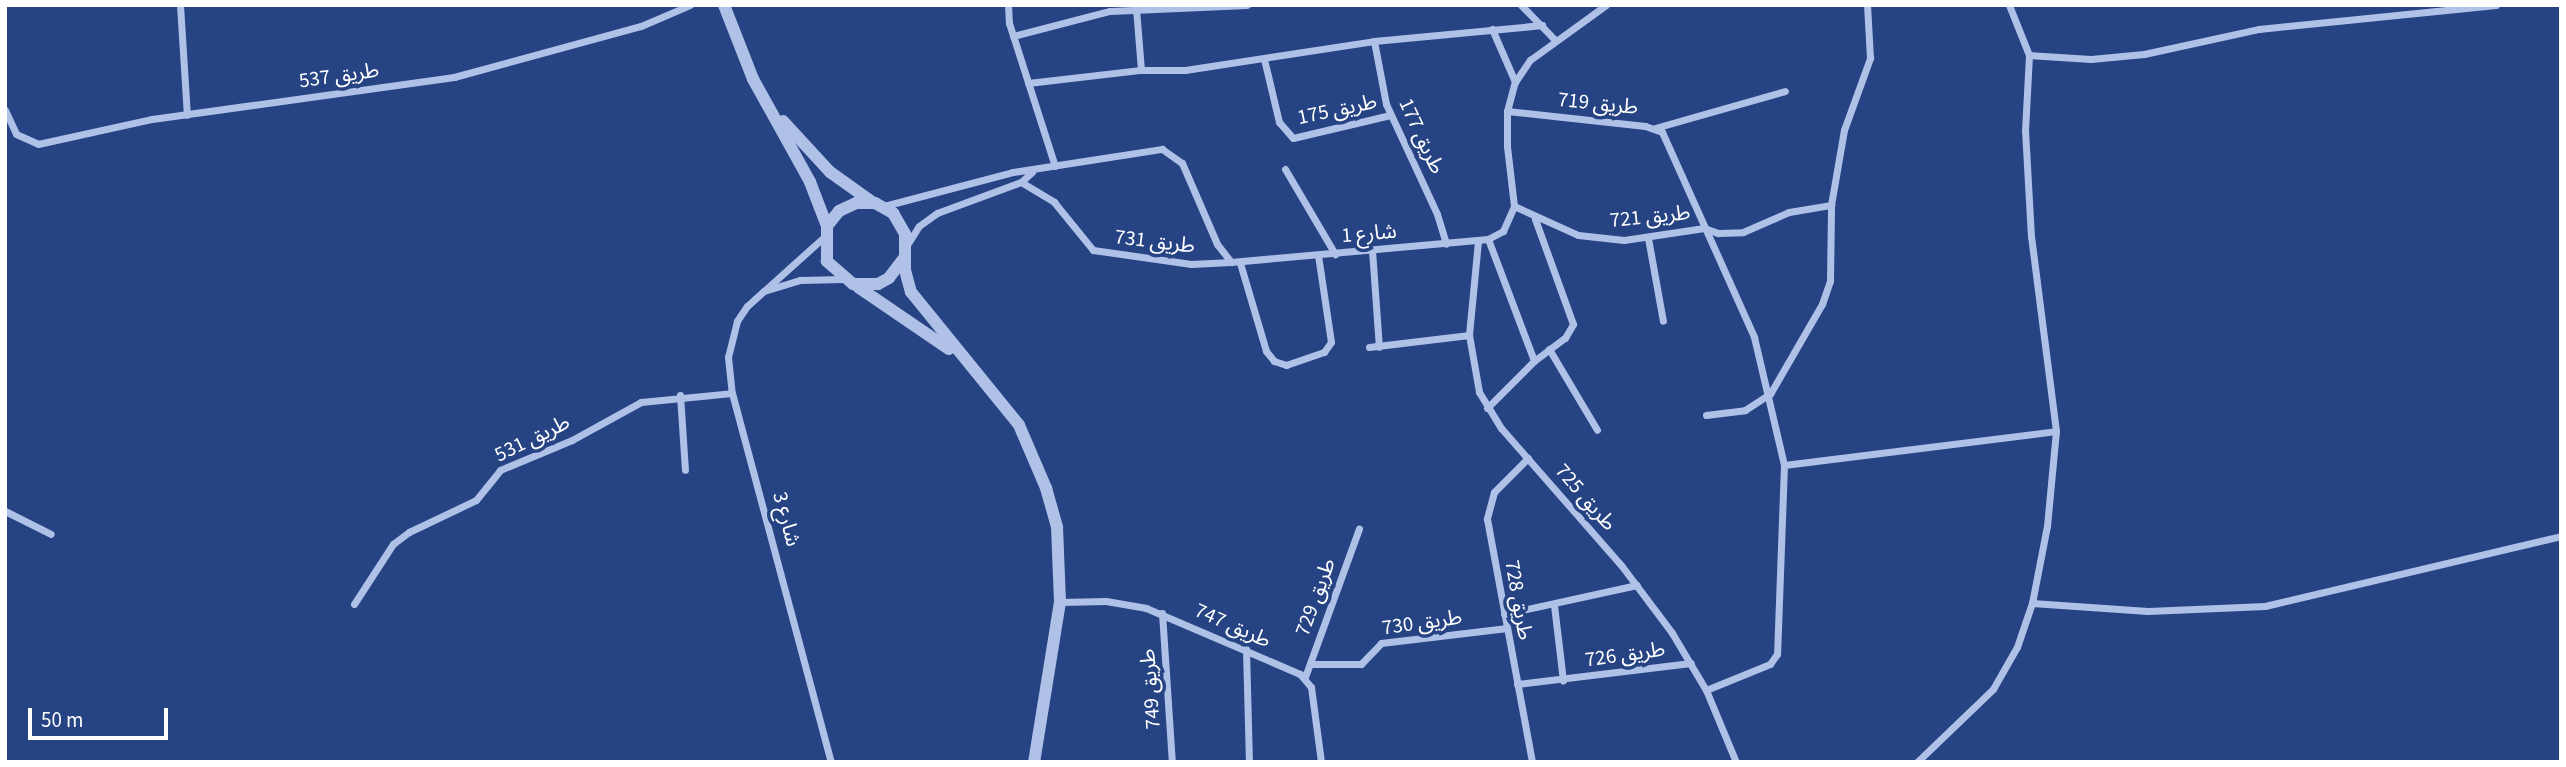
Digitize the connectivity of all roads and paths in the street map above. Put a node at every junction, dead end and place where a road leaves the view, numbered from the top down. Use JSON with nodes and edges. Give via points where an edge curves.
{"nodes":[{"id":1,"x":180,"y":5,"type":"edge"},
{"id":2,"x":690,"y":5,"type":"edge"},
{"id":3,"x":724,"y":5,"type":"edge"},
{"id":4,"x":1008,"y":5,"type":"edge"},
{"id":5,"x":1247,"y":5,"type":"edge"},
{"id":6,"x":1521,"y":5,"type":"edge"},
{"id":7,"x":1606,"y":5,"type":"edge"},
{"id":8,"x":1867,"y":5,"type":"edge"},
{"id":9,"x":2008,"y":5,"type":"edge"},
{"id":10,"x":2496,"y":5,"type":"edge"},
{"id":11,"x":1136,"y":8,"type":"junction"},
{"id":12,"x":1542,"y":25,"type":"junction"},
{"id":13,"x":1492,"y":29,"type":"junction"},
{"id":14,"x":1013,"y":36,"type":"junction"},
{"id":15,"x":1555,"y":40,"type":"junction"},
{"id":16,"x":1374,"y":41,"type":"junction"},
{"id":17,"x":2029,"y":55,"type":"junction"},
{"id":18,"x":1264,"y":59,"type":"junction"},
{"id":19,"x":1141,"y":70,"type":"junction"},
{"id":20,"x":1515,"y":82,"type":"junction"},
{"id":21,"x":1028,"y":83,"type":"junction"},
{"id":22,"x":1784,"y":91,"type":"dead end"},
{"id":23,"x":765,"y":99,"type":"junction"},
{"id":24,"x":5,"y":110,"type":"edge"},
{"id":25,"x":1507,"y":111,"type":"junction"},
{"id":26,"x":187,"y":115,"type":"junction"},
{"id":27,"x":1390,"y":115,"type":"junction"},
{"id":28,"x":1654,"y":128,"type":"junction"},
{"id":29,"x":1055,"y":166,"type":"junction"},
{"id":30,"x":1286,"y":169,"type":"dead end"},
{"id":31,"x":1032,"y":172,"type":"junction"},
{"id":32,"x":1021,"y":181,"type":"junction"},
{"id":33,"x":879,"y":205,"type":"junction"},
{"id":34,"x":1831,"y":205,"type":"junction"},
{"id":35,"x":1514,"y":206,"type":"junction"},
{"id":36,"x":1535,"y":219,"type":"junction"},
{"id":37,"x":1704,"y":228,"type":"junction"},
{"id":38,"x":826,"y":232,"type":"junction"},
{"id":39,"x":1648,"y":238,"type":"junction"},
{"id":40,"x":1488,"y":239,"type":"junction"},
{"id":41,"x":1478,"y":241,"type":"junction"},
{"id":42,"x":1446,"y":243,"type":"junction"},
{"id":43,"x":1372,"y":250,"type":"junction"},
{"id":44,"x":906,"y":252,"type":"junction"},
{"id":45,"x":1335,"y":254,"type":"junction"},
{"id":46,"x":1318,"y":256,"type":"junction"},
{"id":47,"x":1235,"y":262,"type":"junction"},
{"id":48,"x":848,"y":282,"type":"junction"},
{"id":49,"x":761,"y":293,"type":"junction"},
{"id":50,"x":1662,"y":321,"type":"dead end"},
{"id":51,"x":1469,"y":335,"type":"junction"},
{"id":52,"x":1369,"y":347,"type":"dead end"},
{"id":53,"x":1379,"y":347,"type":"junction"},
{"id":54,"x":1549,"y":349,"type":"junction"},
{"id":55,"x":1534,"y":361,"type":"junction"},
{"id":56,"x":967,"y":362,"type":"junction"},
{"id":57,"x":732,"y":393,"type":"junction"},
{"id":58,"x":1770,"y":394,"type":"junction"},
{"id":59,"x":680,"y":395,"type":"junction"},
{"id":60,"x":1487,"y":408,"type":"junction"},
{"id":61,"x":1706,"y":415,"type":"dead end"},
{"id":62,"x":1597,"y":430,"type":"dead end"},
{"id":63,"x":2056,"y":431,"type":"junction"},
{"id":64,"x":1528,"y":458,"type":"junction"},
{"id":65,"x":1784,"y":465,"type":"junction"},
{"id":66,"x":685,"y":470,"type":"dead end"},
{"id":67,"x":5,"y":511,"type":"edge"},
{"id":68,"x":1359,"y":529,"type":"dead end"},
{"id":69,"x":51,"y":534,"type":"dead end"},
{"id":70,"x":2561,"y":536,"type":"edge"},
{"id":71,"x":1637,"y":586,"type":"junction"},
{"id":72,"x":1060,"y":602,"type":"junction"},
{"id":73,"x":2032,"y":603,"type":"junction"},
{"id":74,"x":354,"y":604,"type":"dead end"},
{"id":75,"x":1554,"y":605,"type":"junction"},
{"id":76,"x":1162,"y":613,"type":"junction"},
{"id":77,"x":1504,"y":614,"type":"junction"},
{"id":78,"x":1507,"y":628,"type":"junction"},
{"id":79,"x":1246,"y":649,"type":"junction"},
{"id":80,"x":1691,"y":663,"type":"junction"},
{"id":81,"x":1310,"y":664,"type":"junction"},
{"id":82,"x":1305,"y":677,"type":"junction"},
{"id":83,"x":1563,"y":680,"type":"junction"},
{"id":84,"x":1517,"y":684,"type":"junction"},
{"id":85,"x":1706,"y":690,"type":"junction"},
{"id":86,"x":831,"y":762,"type":"edge"},
{"id":87,"x":1034,"y":762,"type":"edge"},
{"id":88,"x":1172,"y":762,"type":"edge"},
{"id":89,"x":1249,"y":762,"type":"edge"},
{"id":90,"x":1321,"y":762,"type":"edge"},
{"id":91,"x":1531,"y":762,"type":"edge"},
{"id":92,"x":1736,"y":762,"type":"edge"},
{"id":93,"x":1917,"y":762,"type":"edge"}],
"edges":[{"from":1,"to":26,"type":"street"},
{"from":2,"to":26,"type":"street","name":"طريق 537","via":[[641,26],[453,77]]},
{"from":3,"to":23,"type":"street"},
{"from":4,"to":14,"type":"street"},
{"from":5,"to":11,"type":"street"},
{"from":6,"to":12,"type":"street"},
{"from":7,"to":15,"type":"street"},
{"from":8,"to":34,"type":"street","via":[[1870,58],[1844,130]]},
{"from":9,"to":17,"type":"street"},
{"from":10,"to":17,"type":"street","via":[[2259,29],[2144,54],[2091,59]]},
{"from":11,"to":14,"type":"street","via":[[1084,15]]},
{"from":11,"to":19,"type":"street"},
{"from":12,"to":13,"type":"street"},
{"from":12,"to":15,"type":"street"},
{"from":13,"to":16,"type":"street"},
{"from":13,"to":20,"type":"street"},
{"from":14,"to":21,"type":"street"},
{"from":15,"to":20,"type":"street","via":[[1530,60]]},
{"from":16,"to":18,"type":"street"},
{"from":16,"to":27,"type":"street","name":"طريق 177"},
{"from":17,"to":63,"type":"street","via":[[2025,131],[2031,237]]},
{"from":18,"to":19,"type":"street","via":[[1185,70]]},
{"from":18,"to":27,"type":"street","name":"طريق 175","via":[[1279,122],[1293,138]]},
{"from":19,"to":21,"type":"street"},
{"from":20,"to":25,"type":"street"},
{"from":21,"to":29,"type":"street"},
{"from":22,"to":28,"type":"street"},
{"from":23,"to":33,"type":"street","via":[[810,153]]},
{"from":23,"to":38,"type":"street","via":[[810,182]]},
{"from":24,"to":26,"type":"street","name":"طريق 537","via":[[16,134],[38,144]]},
{"from":25,"to":28,"type":"street","name":"طريق 719"},
{"from":25,"to":35,"type":"street"},
{"from":27,"to":42,"type":"street","name":"طريق 177","via":[[1423,181]]},
{"from":28,"to":37,"type":"street","name":"طريق 719","via":[[1668,139]]},
{"from":29,"to":31,"type":"street"},
{"from":29,"to":47,"type":"street","via":[[1148,149],[1174,153],[1217,244]]},
{"from":30,"to":45,"type":"street"},
{"from":31,"to":32,"type":"street"},
{"from":31,"to":33,"type":"street","via":[[1013,172]]},
{"from":32,"to":44,"type":"street","via":[[937,213],[919,226]]},
{"from":32,"to":47,"type":"street","name":"طريق 731","via":[[1054,202],[1093,250],[1191,264]]},
{"from":33,"to":38,"type":"street","via":[[847,206]]},
{"from":33,"to":44,"type":"street","via":[[901,223]]},
{"from":34,"to":37,"type":"street","name":"طريق 721","via":[[1789,212],[1742,232],[1717,233]]},
{"from":34,"to":58,"type":"street","via":[[1830,281],[1811,325]]},
{"from":35,"to":36,"type":"street","name":"طريق 721"},
{"from":35,"to":40,"type":"street","via":[[1503,230]]},
{"from":36,"to":39,"type":"street","name":"طريق 721","via":[[1590,237]]},
{"from":36,"to":54,"type":"street","via":[[1572,315],[1570,332]]},
{"from":37,"to":39,"type":"street","name":"طريق 721"},
{"from":37,"to":58,"type":"street","name":"طريق 719","via":[[1754,337]]},
{"from":38,"to":48,"type":"street","via":[[827,261]]},
{"from":38,"to":49,"type":"street","name":"شارع 3"},
{"from":39,"to":50,"type":"street"},
{"from":40,"to":41,"type":"street","name":"شارع 1"},
{"from":40,"to":55,"type":"street"},
{"from":41,"to":42,"type":"street","name":"شارع 1"},
{"from":41,"to":51,"type":"street","name":"طريق 725"},
{"from":42,"to":43,"type":"street","name":"شارع 1"},
{"from":43,"to":45,"type":"street","name":"شارع 1"},
{"from":43,"to":53,"type":"street"},
{"from":44,"to":48,"type":"street","via":[[890,278],[878,284]]},
{"from":44,"to":56,"type":"street","via":[[907,281],[917,302]]},
{"from":45,"to":46,"type":"street","name":"شارع 1"},
{"from":46,"to":47,"type":"street","name":"شارع 1"},
{"from":46,"to":47,"type":"street","via":[[1331,342],[1325,352],[1286,365],[1269,357]]},
{"from":48,"to":49,"type":"street","via":[[800,280]]},
{"from":48,"to":56,"type":"street"},
{"from":49,"to":57,"type":"street","name":"شارع 3","via":[[742,313],[730,338]]},
{"from":51,"to":53,"type":"street"},
{"from":51,"to":60,"type":"street","name":"طريق 725","via":[[1472,370]]},
{"from":52,"to":53,"type":"street"},
{"from":54,"to":55,"type":"street"},
{"from":54,"to":62,"type":"street"},
{"from":55,"to":60,"type":"street"},
{"from":56,"to":72,"type":"street","via":[[1019,425],[1046,488],[1057,527]]},
{"from":57,"to":59,"type":"street","name":"طريق 531"},
{"from":57,"to":86,"type":"street","name":"شارع 3"},
{"from":58,"to":61,"type":"street","via":[[1745,410]]},
{"from":58,"to":65,"type":"street","name":"طريق 719"},
{"from":59,"to":66,"type":"street"},
{"from":59,"to":74,"type":"street","name":"طريق 531","via":[[641,402],[572,440],[500,470],[476,500],[393,544]]},
{"from":60,"to":64,"type":"street","name":"طريق 725"},
{"from":63,"to":65,"type":"street"},
{"from":63,"to":73,"type":"street","via":[[2047,526]]},
{"from":64,"to":71,"type":"street","name":"طريق 725"},
{"from":64,"to":77,"type":"street","name":"طريق 728","via":[[1499,484],[1488,510]]},
{"from":65,"to":85,"type":"street","name":"طريق 719","via":[[1777,654],[1769,664]]},
{"from":67,"to":69,"type":"street"},
{"from":68,"to":81,"type":"street","name":"طريق 729"},
{"from":70,"to":73,"type":"street","via":[[2265,606],[2148,611]]},
{"from":71,"to":75,"type":"street"},
{"from":71,"to":80,"type":"street","name":"طريق 725"},
{"from":72,"to":76,"type":"street","name":"طريق 747","via":[[1106,601]]},
{"from":72,"to":87,"type":"street"},
{"from":73,"to":93,"type":"street","via":[[2017,647],[1993,688]]},
{"from":75,"to":77,"type":"street"},
{"from":75,"to":83,"type":"street","name":"طريق 726"},
{"from":76,"to":79,"type":"street","name":"طريق 747"},
{"from":76,"to":88,"type":"street","name":"طريق 749"},
{"from":77,"to":78,"type":"street","name":"طريق 728"},
{"from":78,"to":81,"type":"street","name":"طريق 730","via":[[1377,644],[1361,664]]},
{"from":78,"to":84,"type":"street","name":"طريق 728"},
{"from":79,"to":82,"type":"street","name":"طريق 747"},
{"from":79,"to":89,"type":"street"},
{"from":80,"to":83,"type":"street","name":"طريق 726"},
{"from":80,"to":85,"type":"street","name":"طريق 725"},
{"from":81,"to":82,"type":"street","name":"طريق 729"},
{"from":82,"to":90,"type":"street","via":[[1312,693]]},
{"from":83,"to":84,"type":"street","name":"طريق 726"},
{"from":84,"to":91,"type":"street","name":"طريق 728"},
{"from":85,"to":92,"type":"street","name":"طريق 725"}]}
